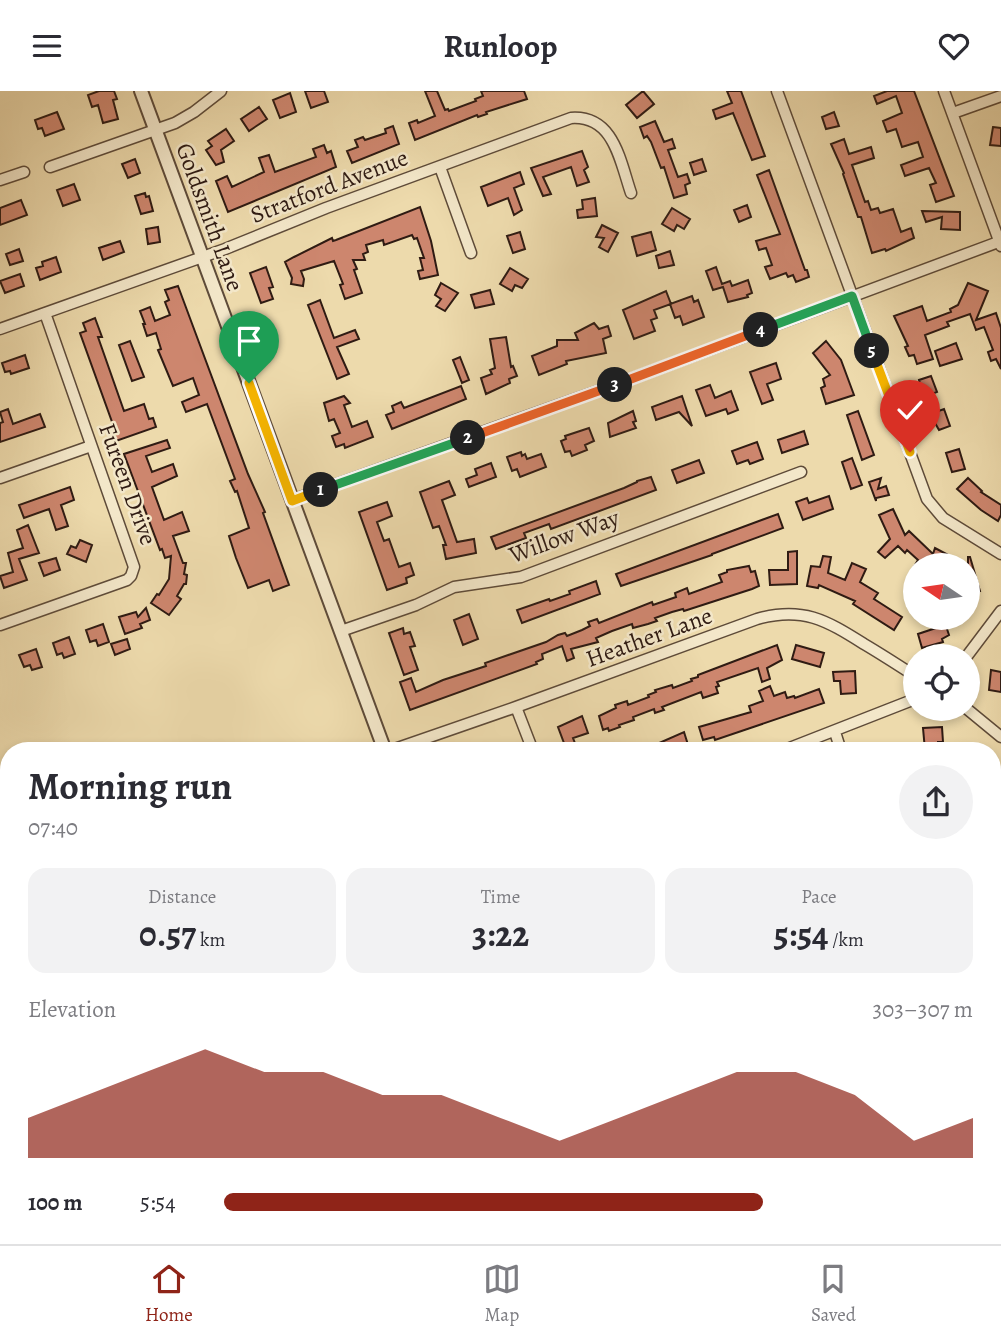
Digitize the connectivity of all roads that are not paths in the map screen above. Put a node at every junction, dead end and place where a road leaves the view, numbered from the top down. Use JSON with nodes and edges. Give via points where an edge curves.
{"nodes":[{"id":1,"x":141,"y":91,"type":"edge"},
{"id":2,"x":221,"y":91,"type":"edge"},
{"id":3,"x":777,"y":91,"type":"edge"},
{"id":4,"x":944,"y":91,"type":"edge"},
{"id":5,"x":1001,"y":96,"type":"edge"},
{"id":6,"x":953,"y":113,"type":"junction"},
{"id":7,"x":155,"y":129,"type":"junction"},
{"id":8,"x":50,"y":167,"type":"dead end"},
{"id":9,"x":440,"y":167,"type":"junction"},
{"id":10,"x":24,"y":172,"type":"dead end"},
{"id":11,"x":0,"y":180,"type":"edge"},
{"id":12,"x":631,"y":193,"type":"dead end"},
{"id":13,"x":1000,"y":243,"type":"edge"},
{"id":14,"x":471,"y":253,"type":"dead end"},
{"id":15,"x":202,"y":256,"type":"junction"},
{"id":16,"x":852,"y":296,"type":"junction"},
{"id":17,"x":46,"y":313,"type":"junction"},
{"id":18,"x":0,"y":329,"type":"edge"},
{"id":19,"x":92,"y":446,"type":"junction"},
{"id":20,"x":801,"y":472,"type":"dead end"},
{"id":21,"x":0,"y":478,"type":"edge"},
{"id":22,"x":292,"y":501,"type":"junction"},
{"id":23,"x":1001,"y":554,"type":"edge"},
{"id":24,"x":1001,"y":611,"type":"edge"},
{"id":25,"x":0,"y":625,"type":"edge"},
{"id":26,"x":341,"y":631,"type":"junction"},
{"id":27,"x":976,"y":644,"type":"edge"},
{"id":28,"x":903,"y":668,"type":"edge"},
{"id":29,"x":903,"y":704,"type":"edge"},
{"id":30,"x":516,"y":708,"type":"junction"},
{"id":31,"x":980,"y":720,"type":"edge"},
{"id":32,"x":835,"y":732,"type":"junction"},
{"id":33,"x":1001,"y":737,"type":"edge"},
{"id":34,"x":384,"y":742,"type":"edge"},
{"id":35,"x":414,"y":742,"type":"edge"},
{"id":36,"x":529,"y":742,"type":"edge"},
{"id":37,"x":807,"y":742,"type":"edge"},
{"id":38,"x":838,"y":742,"type":"edge"}],
"edges":[{"from":1,"to":7,"type":"street","name":"Goldsmith Lane"},
{"from":2,"to":7,"type":"street","via":[[182,119]]},
{"from":3,"to":16,"type":"street"},
{"from":4,"to":6,"type":"street"},
{"from":5,"to":6,"type":"street"},
{"from":6,"to":13,"type":"street"},
{"from":7,"to":8,"type":"street"},
{"from":7,"to":15,"type":"street","name":"Goldsmith Lane"},
{"from":9,"to":12,"type":"street","name":"Stratford Avenue","via":[[579,117],[608,133]]},
{"from":9,"to":14,"type":"street"},
{"from":9,"to":15,"type":"street","name":"Stratford Avenue"},
{"from":10,"to":11,"type":"street"},
{"from":13,"to":16,"type":"street"},
{"from":15,"to":17,"type":"street","name":"Stratford Avenue"},
{"from":15,"to":22,"type":"street","name":"Goldsmith Lane"},
{"from":16,"to":22,"type":"street"},
{"from":16,"to":23,"type":"street","via":[[927,499],[943,518]]},
{"from":17,"to":18,"type":"street","name":"Stratford Avenue"},
{"from":17,"to":19,"type":"street","name":"Fureen Drive"},
{"from":19,"to":21,"type":"street"},
{"from":19,"to":25,"type":"street","name":"Fureen Drive","via":[[134,563],[131,576]]},
{"from":20,"to":26,"type":"street","name":"Willow Way","via":[[521,577],[454,587]]},
{"from":22,"to":26,"type":"street","name":"Goldsmith Lane"},
{"from":24,"to":27,"type":"street"},
{"from":26,"to":34,"type":"street","name":"Goldsmith Lane"},
{"from":28,"to":30,"type":"street","name":"Heather Lane","via":[[828,622],[803,614],[780,614]]},
{"from":29,"to":32,"type":"street"},
{"from":30,"to":35,"type":"street","name":"Heather Lane"},
{"from":30,"to":36,"type":"street"},
{"from":31,"to":33,"type":"street"},
{"from":32,"to":37,"type":"street"},
{"from":32,"to":38,"type":"street"}]}
